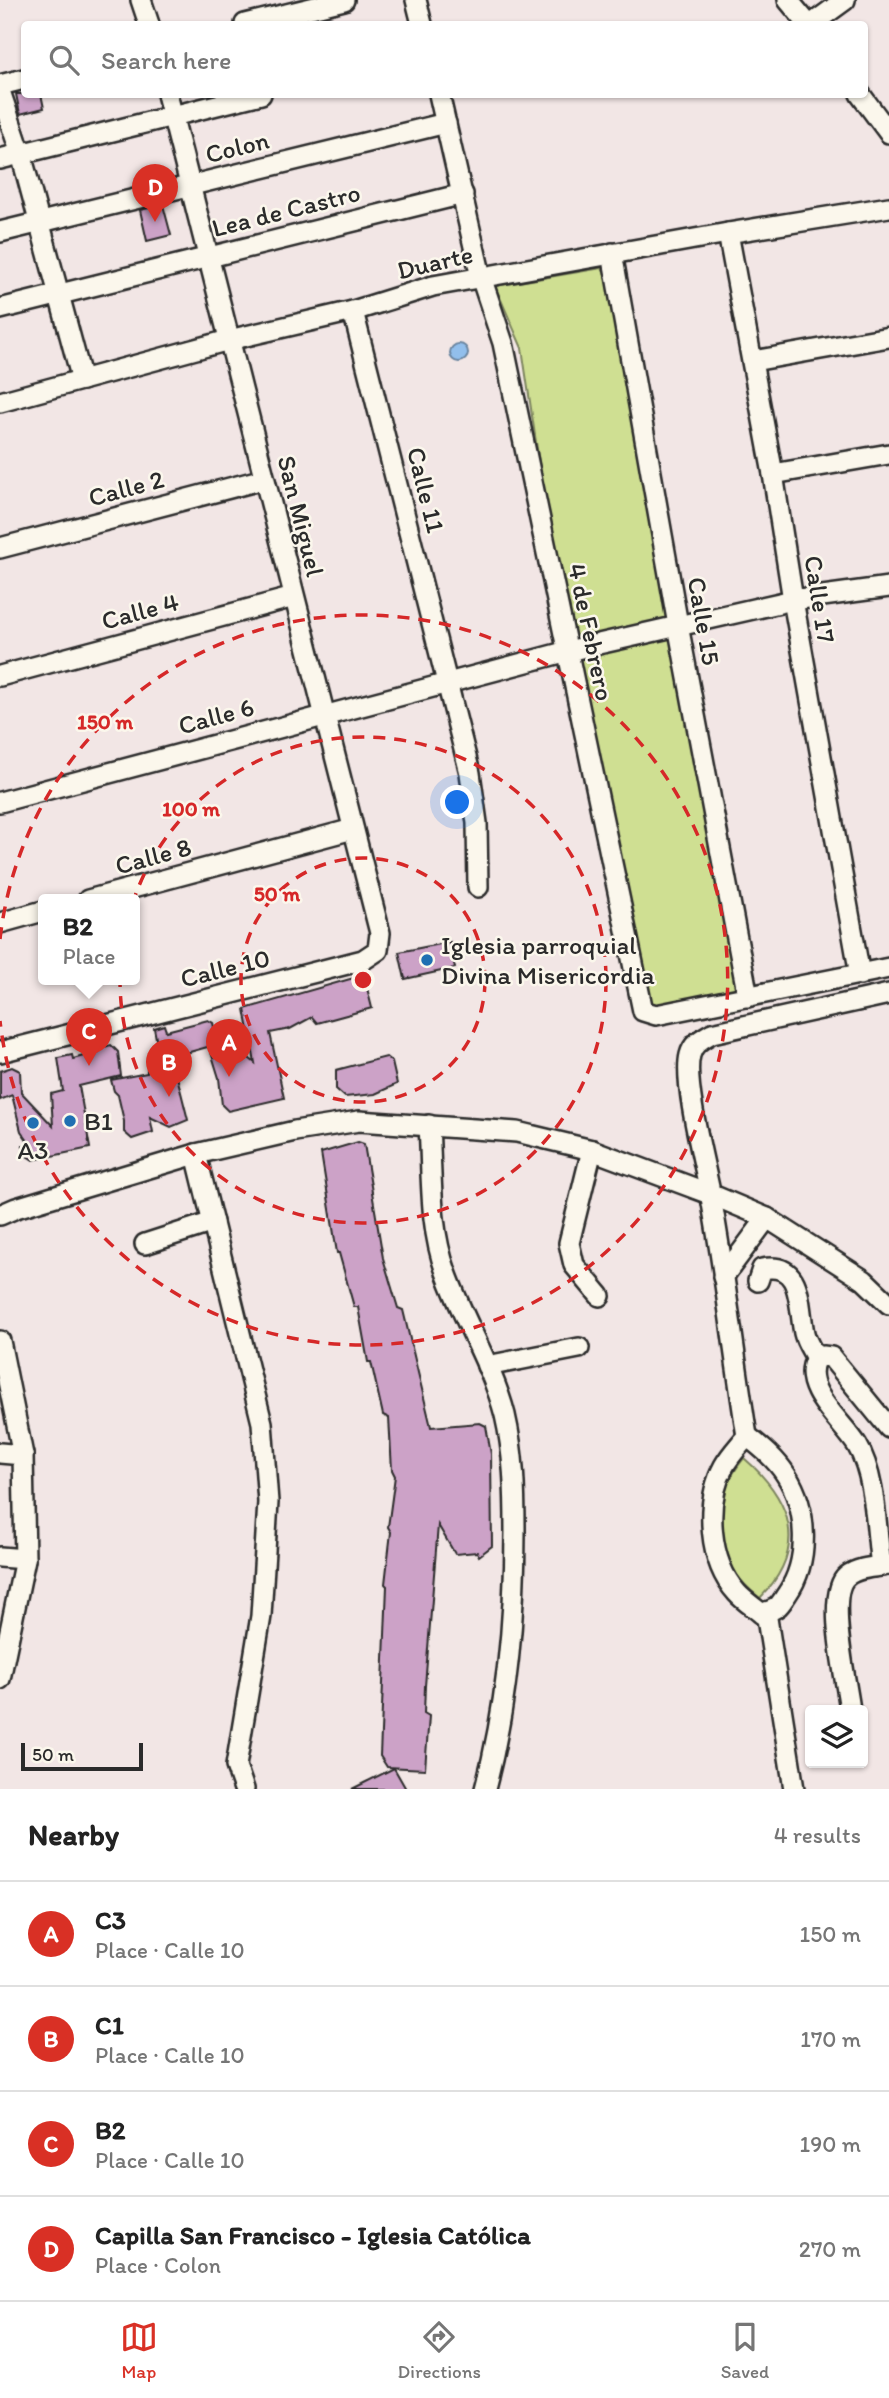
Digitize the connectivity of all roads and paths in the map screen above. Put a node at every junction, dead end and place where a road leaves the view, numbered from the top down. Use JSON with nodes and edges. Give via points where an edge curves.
{"nodes":[{"id":1,"x":141,"y":0,"type":"edge"},
{"id":2,"x":344,"y":0,"type":"edge"},
{"id":3,"x":416,"y":0,"type":"edge"},
{"id":4,"x":788,"y":0,"type":"edge"},
{"id":5,"x":845,"y":0,"type":"edge"},
{"id":6,"x":148,"y":21,"type":"edge"},
{"id":7,"x":257,"y":21,"type":"edge"},
{"id":8,"x":421,"y":21,"type":"edge"},
{"id":9,"x":807,"y":21,"type":"edge"},
{"id":10,"x":814,"y":21,"type":"edge"},
{"id":11,"x":21,"y":80,"type":"edge"},
{"id":12,"x":0,"y":85,"type":"edge"},
{"id":13,"x":0,"y":91,"type":"edge"},
{"id":14,"x":168,"y":98,"type":"edge"},
{"id":15,"x":246,"y":98,"type":"edge"},
{"id":16,"x":440,"y":98,"type":"edge"},
{"id":17,"x":863,"y":98,"type":"edge"},
{"id":18,"x":172,"y":117,"type":"junction"},
{"id":19,"x":446,"y":123,"type":"junction"},
{"id":20,"x":889,"y":132,"type":"edge"},
{"id":21,"x":22,"y":154,"type":"junction"},
{"id":22,"x":0,"y":159,"type":"edge"},
{"id":23,"x":190,"y":186,"type":"junction"},
{"id":24,"x":463,"y":194,"type":"junction"},
{"id":25,"x":889,"y":207,"type":"edge"},
{"id":26,"x":39,"y":222,"type":"junction"},
{"id":27,"x":0,"y":232,"type":"edge"},
{"id":28,"x":728,"y":233,"type":"junction"},
{"id":29,"x":612,"y":253,"type":"junction"},
{"id":30,"x":208,"y":257,"type":"junction"},
{"id":31,"x":481,"y":277,"type":"junction"},
{"id":32,"x":58,"y":293,"type":"junction"},
{"id":33,"x":0,"y":309,"type":"edge"},
{"id":34,"x":353,"y":311,"type":"junction"},
{"id":35,"x":889,"y":337,"type":"edge"},
{"id":36,"x":229,"y":340,"type":"junction"},
{"id":37,"x":753,"y":361,"type":"junction"},
{"id":38,"x":82,"y":380,"type":"junction"},
{"id":39,"x":0,"y":402,"type":"edge"},
{"id":40,"x":889,"y":454,"type":"edge"},
{"id":41,"x":773,"y":474,"type":"junction"},
{"id":42,"x":264,"y":479,"type":"junction"},
{"id":43,"x":0,"y":548,"type":"edge"},
{"id":44,"x":889,"y":587,"type":"edge"},
{"id":45,"x":294,"y":597,"type":"junction"},
{"id":46,"x":793,"y":600,"type":"junction"},
{"id":47,"x":678,"y":625,"type":"junction"},
{"id":48,"x":567,"y":651,"type":"junction"},
{"id":49,"x":0,"y":676,"type":"edge"},
{"id":50,"x":448,"y":682,"type":"junction"},
{"id":51,"x":324,"y":714,"type":"junction"},
{"id":52,"x":0,"y":802,"type":"edge"},
{"id":53,"x":353,"y":829,"type":"junction"},
{"id":54,"x":478,"y":887,"type":"dead end"},
{"id":55,"x":110,"y":894,"type":"edge"},
{"id":56,"x":38,"y":913,"type":"edge"},
{"id":57,"x":0,"y":923,"type":"edge"},
{"id":58,"x":378,"y":950,"type":"joint"},
{"id":59,"x":889,"y":968,"type":"edge"},
{"id":60,"x":860,"y":975,"type":"junction"},
{"id":61,"x":889,"y":994,"type":"edge"},
{"id":62,"x":748,"y":997,"type":"junction"},
{"id":63,"x":0,"y":1052,"type":"edge"},
{"id":64,"x":429,"y":1125,"type":"junction"},
{"id":65,"x":592,"y":1150,"type":"junction"},
{"id":66,"x":196,"y":1154,"type":"junction"},
{"id":67,"x":710,"y":1194,"type":"junction"},
{"id":68,"x":0,"y":1215,"type":"edge"},
{"id":69,"x":767,"y":1218,"type":"junction"},
{"id":70,"x":212,"y":1222,"type":"junction"},
{"id":71,"x":145,"y":1244,"type":"dead end"},
{"id":72,"x":723,"y":1278,"type":"junction"},
{"id":73,"x":758,"y":1281,"type":"dead end"},
{"id":74,"x":600,"y":1296,"type":"dead end"},
{"id":75,"x":889,"y":1304,"type":"edge"},
{"id":76,"x":0,"y":1341,"type":"edge"},
{"id":77,"x":579,"y":1348,"type":"dead end"},
{"id":78,"x":816,"y":1358,"type":"junction"},
{"id":79,"x":487,"y":1366,"type":"junction"},
{"id":80,"x":889,"y":1428,"type":"edge"},
{"id":81,"x":747,"y":1436,"type":"junction"},
{"id":82,"x":0,"y":1454,"type":"edge"},
{"id":83,"x":23,"y":1455,"type":"junction"},
{"id":84,"x":0,"y":1557,"type":"edge"},
{"id":85,"x":25,"y":1559,"type":"junction"},
{"id":86,"x":885,"y":1566,"type":"edge"},
{"id":87,"x":766,"y":1612,"type":"junction"},
{"id":88,"x":3,"y":1654,"type":"edge"},
{"id":89,"x":0,"y":1679,"type":"edge"},
{"id":90,"x":849,"y":1705,"type":"edge"},
{"id":91,"x":236,"y":1766,"type":"junction"},
{"id":92,"x":234,"y":1789,"type":"edge"},
{"id":93,"x":244,"y":1789,"type":"edge"},
{"id":94,"x":485,"y":1789,"type":"edge"},
{"id":95,"x":794,"y":1789,"type":"edge"}],
"edges":[{"from":1,"to":6,"type":"street"},
{"from":2,"to":7,"type":"street"},
{"from":3,"to":8,"type":"street"},
{"from":4,"to":9,"type":"street"},
{"from":5,"to":10,"type":"street"},
{"from":11,"to":12,"type":"street"},
{"from":13,"to":21,"type":"street"},
{"from":14,"to":18,"type":"street","name":"San Miguel"},
{"from":15,"to":18,"type":"street"},
{"from":16,"to":19,"type":"street","name":"4 de Febrero"},
{"from":17,"to":20,"type":"street"},
{"from":18,"to":21,"type":"street"},
{"from":18,"to":23,"type":"street","name":"San Miguel"},
{"from":19,"to":23,"type":"street","name":"Colon"},
{"from":19,"to":24,"type":"street","name":"4 de Febrero"},
{"from":21,"to":22,"type":"street"},
{"from":21,"to":26,"type":"street"},
{"from":23,"to":26,"type":"street","name":"Colon"},
{"from":23,"to":30,"type":"street","name":"San Miguel"},
{"from":24,"to":30,"type":"street","name":"Lea de Castro"},
{"from":24,"to":31,"type":"street","name":"4 de Febrero"},
{"from":25,"to":28,"type":"street","name":"Duarte"},
{"from":26,"to":27,"type":"street","name":"Colon"},
{"from":26,"to":32,"type":"street"},
{"from":28,"to":29,"type":"street","name":"Duarte"},
{"from":28,"to":37,"type":"street","name":"Calle 17"},
{"from":29,"to":31,"type":"street","name":"Duarte"},
{"from":29,"to":47,"type":"street","name":"Calle 15"},
{"from":30,"to":32,"type":"street","name":"Lea de Castro"},
{"from":30,"to":36,"type":"street","name":"San Miguel"},
{"from":31,"to":34,"type":"street","name":"Duarte","via":[[433,286]]},
{"from":31,"to":48,"type":"street","name":"4 de Febrero","via":[[503,343]]},
{"from":32,"to":33,"type":"street","name":"Lea de Castro"},
{"from":32,"to":38,"type":"street"},
{"from":34,"to":36,"type":"street","name":"Duarte"},
{"from":34,"to":50,"type":"street","name":"Calle 11"},
{"from":35,"to":37,"type":"street"},
{"from":36,"to":38,"type":"street","name":"Duarte"},
{"from":36,"to":42,"type":"street","name":"San Miguel"},
{"from":37,"to":41,"type":"street","name":"Calle 17"},
{"from":38,"to":39,"type":"street","name":"Duarte"},
{"from":40,"to":41,"type":"street"},
{"from":41,"to":46,"type":"street","name":"Calle 17"},
{"from":42,"to":43,"type":"street","name":"Calle 2"},
{"from":42,"to":45,"type":"street","name":"San Miguel"},
{"from":44,"to":46,"type":"street","name":"Calle 6"},
{"from":45,"to":49,"type":"street","name":"Calle 4"},
{"from":45,"to":51,"type":"street","name":"San Miguel"},
{"from":46,"to":47,"type":"street","name":"Calle 6"},
{"from":46,"to":60,"type":"street","name":"Calle 17"},
{"from":47,"to":48,"type":"street","name":"Calle 6"},
{"from":47,"to":62,"type":"street","name":"Calle 15"},
{"from":48,"to":50,"type":"street","name":"Calle 6"},
{"from":48,"to":62,"type":"street","name":"4 de Febrero","via":[[643,1011],[656,1015]]},
{"from":50,"to":51,"type":"street","name":"Calle 6"},
{"from":50,"to":54,"type":"street","name":"Calle 11","via":[[470,773]]},
{"from":51,"to":52,"type":"street","name":"Calle 6"},
{"from":51,"to":53,"type":"street","name":"San Miguel"},
{"from":53,"to":55,"type":"street","name":"Calle 8"},
{"from":53,"to":58,"type":"street","name":"San Miguel","via":[[380,933]]},
{"from":56,"to":57,"type":"street"},
{"from":58,"to":63,"type":"street","name":"Calle 10","via":[[363,960]]},
{"from":59,"to":60,"type":"street"},
{"from":60,"to":62,"type":"street"},
{"from":61,"to":67,"type":"street","via":[[712,1033],[695,1043],[689,1057],[690,1085]]},
{"from":64,"to":65,"type":"street","via":[[517,1132]]},
{"from":64,"to":66,"type":"street","via":[[359,1121]]},
{"from":64,"to":79,"type":"street","via":[[435,1230],[445,1270]]},
{"from":65,"to":67,"type":"street"},
{"from":65,"to":74,"type":"street","via":[[569,1243],[574,1265]]},
{"from":66,"to":68,"type":"street"},
{"from":66,"to":70,"type":"street"},
{"from":67,"to":69,"type":"street"},
{"from":67,"to":72,"type":"street"},
{"from":69,"to":72,"type":"street"},
{"from":69,"to":75,"type":"street","via":[[864,1280]]},
{"from":70,"to":71,"type":"street"},
{"from":70,"to":91,"type":"street","via":[[262,1423],[268,1502],[261,1616]]},
{"from":72,"to":81,"type":"street"},
{"from":73,"to":78,"type":"street","via":[[762,1269],[775,1266],[789,1273],[797,1287],[804,1336]]},
{"from":76,"to":83,"type":"street"},
{"from":77,"to":79,"type":"street"},
{"from":78,"to":80,"type":"street","via":[[831,1357]]},
{"from":78,"to":86,"type":"street","via":[[811,1367],[818,1394],[858,1447],[869,1479]]},
{"from":79,"to":94,"type":"street","via":[[505,1414],[514,1473],[515,1575],[511,1643]]},
{"from":81,"to":87,"type":"street","via":[[723,1466],[711,1514],[725,1576],[737,1594],[762,1614]]},
{"from":81,"to":87,"type":"street","via":[[785,1474],[799,1502],[803,1560],[797,1579],[778,1607]]},
{"from":82,"to":83,"type":"street"},
{"from":83,"to":85,"type":"street"},
{"from":84,"to":85,"type":"street"},
{"from":85,"to":88,"type":"street"},
{"from":86,"to":90,"type":"street","via":[[856,1570],[845,1577],[838,1592],[836,1614]]},
{"from":87,"to":95,"type":"street"},
{"from":88,"to":89,"type":"street"},
{"from":91,"to":92,"type":"street"},
{"from":91,"to":93,"type":"street"}]}
